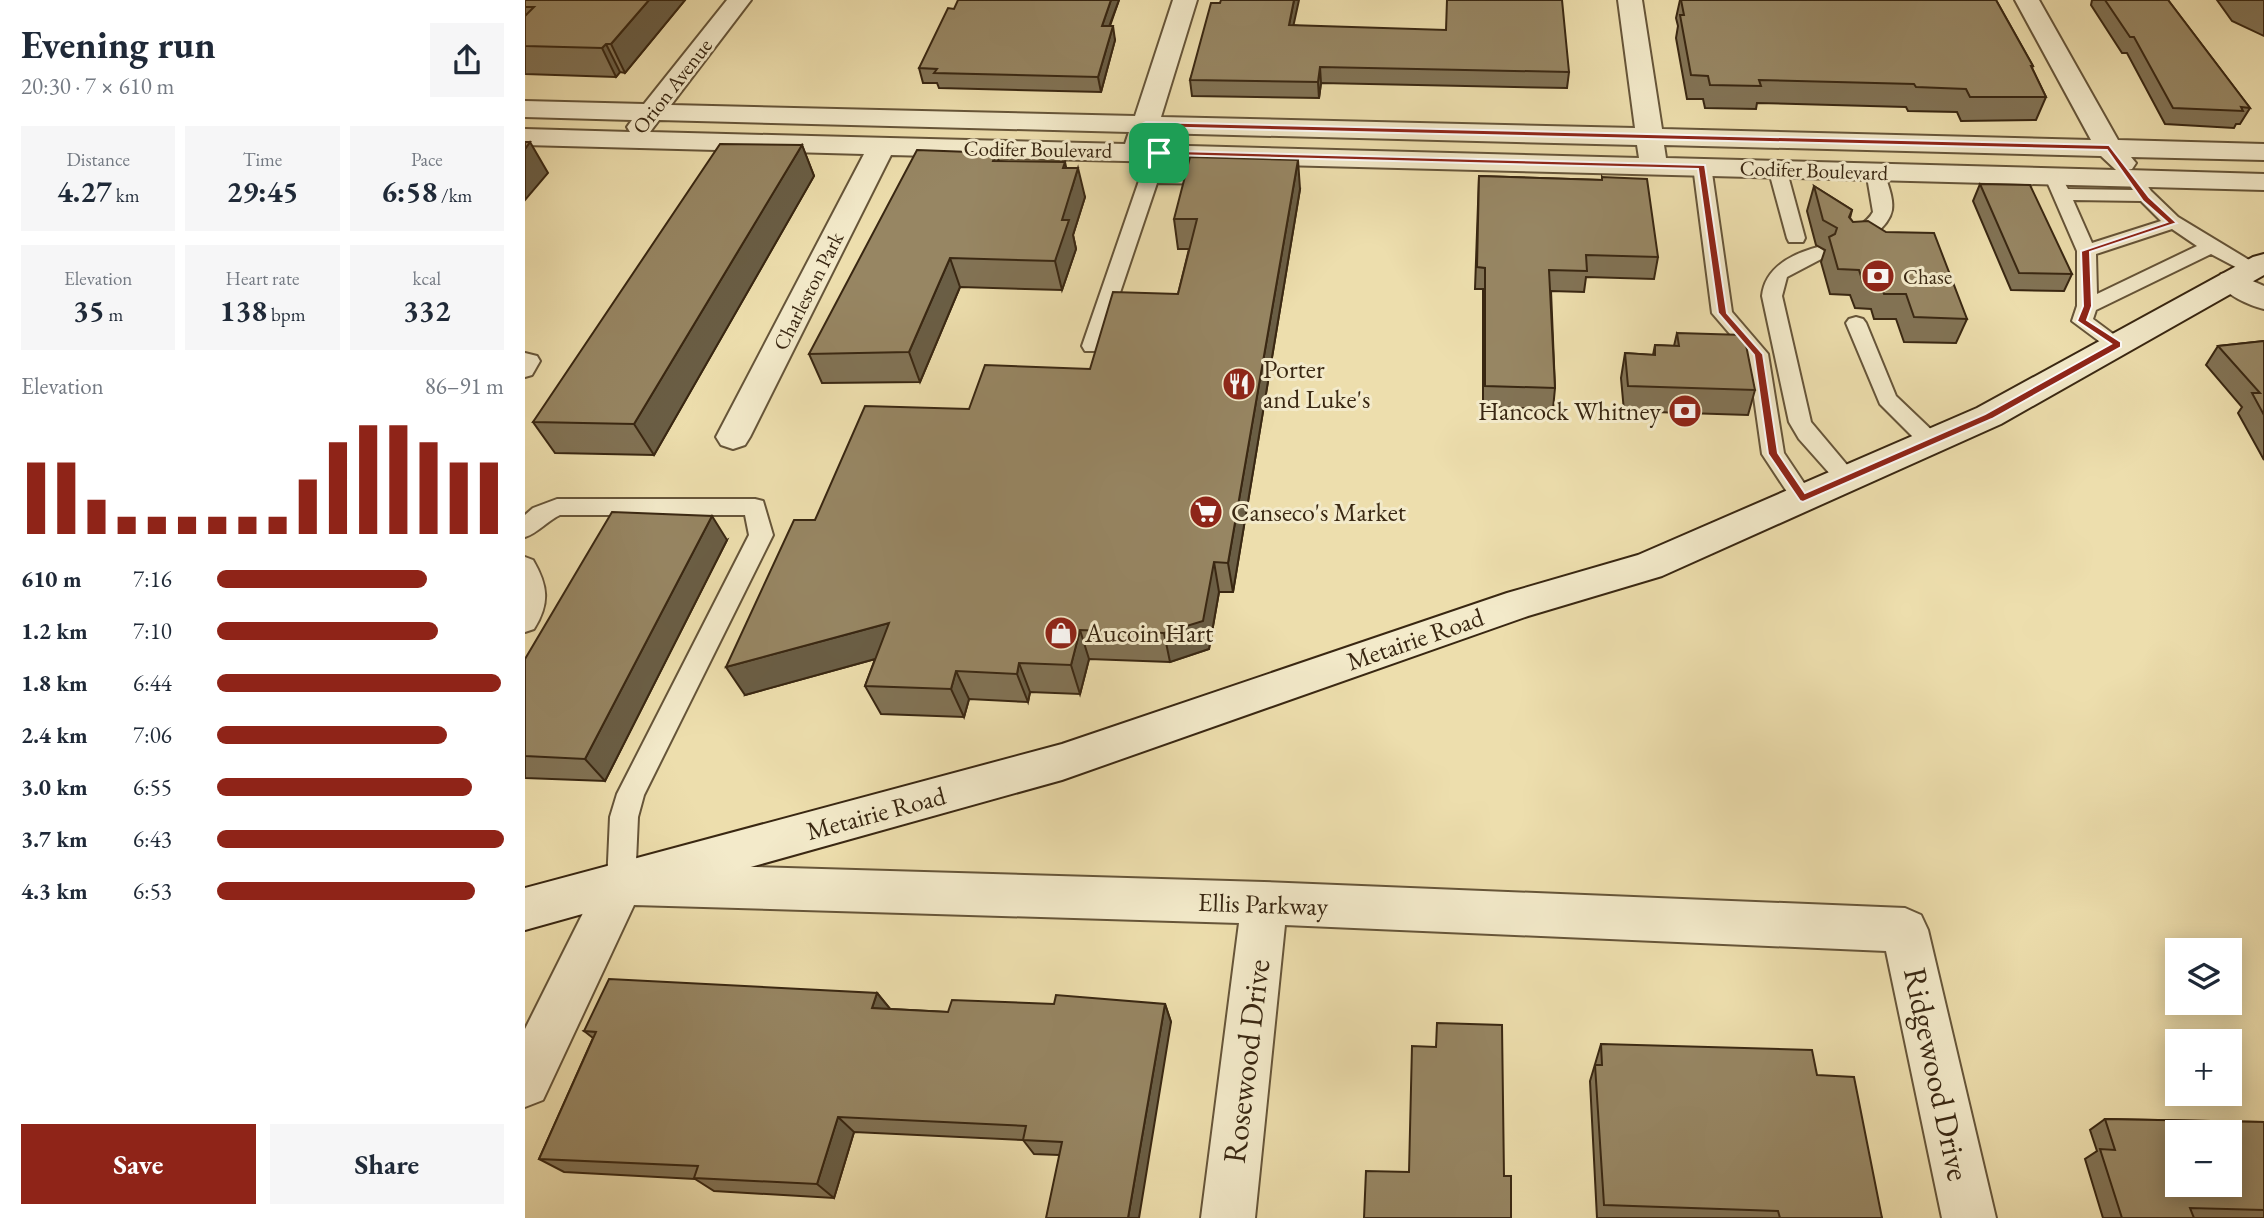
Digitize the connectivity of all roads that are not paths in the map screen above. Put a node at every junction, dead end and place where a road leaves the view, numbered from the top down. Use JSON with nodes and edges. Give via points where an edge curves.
{"nodes":[{"id":1,"x":739,"y":0,"type":"edge"},
{"id":2,"x":1185,"y":0,"type":"edge"},
{"id":3,"x":1630,"y":0,"type":"edge"},
{"id":4,"x":2027,"y":0,"type":"edge"},
{"id":5,"x":525,"y":109,"type":"edge"},
{"id":6,"x":652,"y":112,"type":"junction"},
{"id":7,"x":1146,"y":124,"type":"junction"},
{"id":8,"x":525,"y":137,"type":"edge"},
{"id":9,"x":1651,"y":137,"type":"junction"},
{"id":10,"x":630,"y":140,"type":"junction"},
{"id":11,"x":882,"y":146,"type":"junction"},
{"id":12,"x":2109,"y":148,"type":"junction"},
{"id":13,"x":1148,"y":152,"type":"junction"},
{"id":14,"x":2264,"y":152,"type":"edge"},
{"id":15,"x":1654,"y":165,"type":"junction"},
{"id":16,"x":1702,"y":166,"type":"junction"},
{"id":17,"x":1777,"y":169,"type":"junction"},
{"id":18,"x":1243,"y":171,"type":"junction"},
{"id":19,"x":1875,"y":171,"type":"junction"},
{"id":20,"x":1149,"y":178,"type":"junction"},
{"id":21,"x":2264,"y":182,"type":"edge"},
{"id":22,"x":2058,"y":185,"type":"junction"},
{"id":23,"x":2139,"y":187,"type":"junction"},
{"id":24,"x":2172,"y":223,"type":"junction"},
{"id":25,"x":1796,"y":239,"type":"dead end"},
{"id":26,"x":1852,"y":240,"type":"edge"},
{"id":27,"x":2212,"y":246,"type":"junction"},
{"id":28,"x":2086,"y":251,"type":"junction"},
{"id":29,"x":1818,"y":253,"type":"dead end"},
{"id":30,"x":2254,"y":278,"type":"edge"},
{"id":31,"x":2087,"y":306,"type":"junction"},
{"id":32,"x":1856,"y":323,"type":"dead end"},
{"id":33,"x":2118,"y":345,"type":"junction"},
{"id":34,"x":1092,"y":346,"type":"dead end"},
{"id":35,"x":525,"y":359,"type":"edge"},
{"id":36,"x":525,"y":369,"type":"edge"},
{"id":37,"x":733,"y":437,"type":"dead end"},
{"id":38,"x":1931,"y":442,"type":"junction"},
{"id":39,"x":1847,"y":478,"type":"junction"},
{"id":40,"x":1803,"y":498,"type":"junction"},
{"id":41,"x":525,"y":528,"type":"edge"},
{"id":42,"x":525,"y":566,"type":"edge"},
{"id":43,"x":525,"y":622,"type":"edge"},
{"id":44,"x":621,"y":884,"type":"junction"},
{"id":45,"x":1264,"y":903,"type":"junction"},
{"id":46,"x":525,"y":909,"type":"edge"},
{"id":47,"x":1905,"y":930,"type":"joint"},
{"id":48,"x":525,"y":1083,"type":"edge"},
{"id":49,"x":1228,"y":1218,"type":"edge"},
{"id":50,"x":1969,"y":1218,"type":"edge"}],
"edges":[{"from":1,"to":6,"type":"street","name":"Orion Avenue"},
{"from":2,"to":7,"type":"street"},
{"from":3,"to":9,"type":"street"},
{"from":4,"to":12,"type":"street"},
{"from":5,"to":6,"type":"street","name":"Codifer Boulevard"},
{"from":6,"to":7,"type":"street","name":"Codifer Boulevard"},
{"from":6,"to":10,"type":"street","name":"Orion Avenue"},
{"from":7,"to":9,"type":"street","name":"Codifer Boulevard"},
{"from":7,"to":13,"type":"street"},
{"from":8,"to":10,"type":"street","name":"Codifer Boulevard"},
{"from":9,"to":12,"type":"street","name":"Codifer Boulevard"},
{"from":9,"to":15,"type":"street"},
{"from":10,"to":11,"type":"street","name":"Codifer Boulevard"},
{"from":11,"to":13,"type":"street","name":"Codifer Boulevard"},
{"from":11,"to":37,"type":"street","name":"Charleston Park"},
{"from":12,"to":14,"type":"street","name":"Codifer Boulevard"},
{"from":12,"to":23,"type":"street"},
{"from":13,"to":18,"type":"street","name":"Codifer Boulevard"},
{"from":13,"to":20,"type":"lane"},
{"from":15,"to":16,"type":"street","name":"Codifer Boulevard"},
{"from":15,"to":18,"type":"street","name":"Codifer Boulevard"},
{"from":16,"to":17,"type":"street","name":"Codifer Boulevard"},
{"from":16,"to":40,"type":"lane","via":[[1723,313],[1758,354],[1773,454]]},
{"from":17,"to":19,"type":"street","name":"Codifer Boulevard"},
{"from":17,"to":25,"type":"lane"},
{"from":18,"to":20,"type":"lane"},
{"from":19,"to":22,"type":"street","name":"Codifer Boulevard"},
{"from":19,"to":26,"type":"lane","via":[[1884,206],[1882,217]]},
{"from":20,"to":34,"type":"lane"},
{"from":21,"to":23,"type":"street","name":"Codifer Boulevard"},
{"from":22,"to":23,"type":"street","name":"Codifer Boulevard"},
{"from":22,"to":28,"type":"lane"},
{"from":23,"to":24,"type":"lane"},
{"from":24,"to":27,"type":"lane"},
{"from":24,"to":28,"type":"lane"},
{"from":27,"to":30,"type":"lane"},
{"from":27,"to":31,"type":"lane"},
{"from":28,"to":31,"type":"lane"},
{"from":29,"to":39,"type":"lane","via":[[1776,275],[1771,284],[1800,422]]},
{"from":30,"to":33,"type":"street","name":"Metairie Road"},
{"from":31,"to":33,"type":"lane","via":[[2082,321]]},
{"from":32,"to":38,"type":"lane","via":[[1887,398]]},
{"from":33,"to":38,"type":"street","name":"Metairie Road","via":[[1989,416]]},
{"from":35,"to":36,"type":"lane","via":[[530,361]]},
{"from":38,"to":39,"type":"street","name":"Metairie Road"},
{"from":39,"to":40,"type":"street","name":"Metairie Road"},
{"from":40,"to":44,"type":"street","name":"Metairie Road","via":[[1649,566],[1521,603],[1062,762]]},
{"from":41,"to":44,"type":"lane","via":[[557,507],[755,507],[759,517],[761,535],[631,794],[624,817]]},
{"from":42,"to":43,"type":"lane","via":[[536,590]]},
{"from":44,"to":45,"type":"street","name":"Ellis Parkway"},
{"from":44,"to":46,"type":"street","name":"Metairie Road"},
{"from":44,"to":48,"type":"street"},
{"from":45,"to":47,"type":"street","name":"Ellis Parkway"},
{"from":45,"to":49,"type":"street","name":"Rosewood Drive"},
{"from":47,"to":50,"type":"street","name":"Ridgewood Drive"}]}
